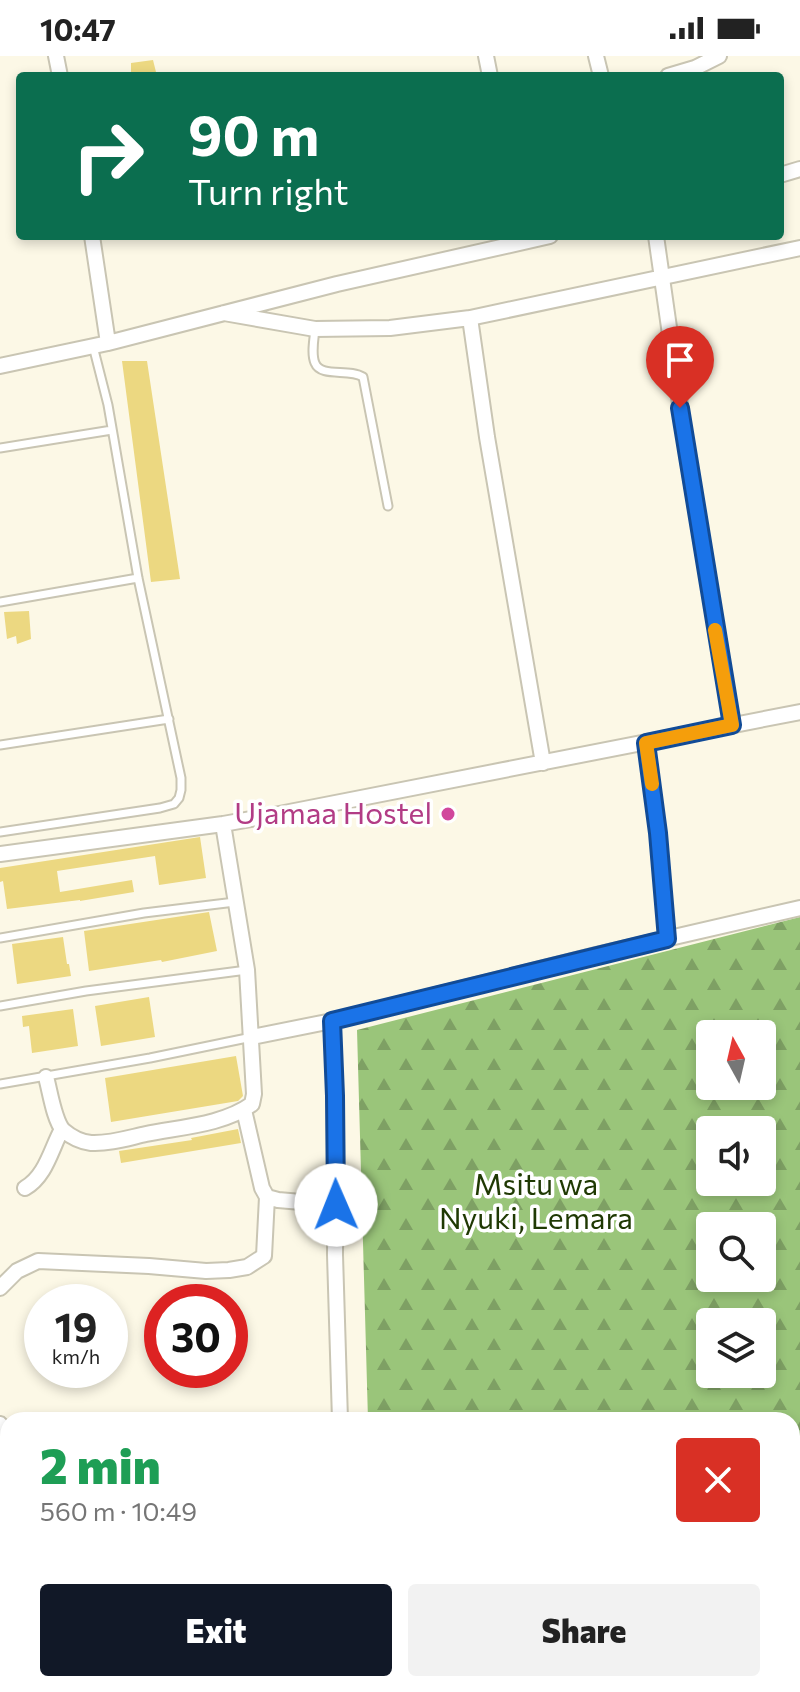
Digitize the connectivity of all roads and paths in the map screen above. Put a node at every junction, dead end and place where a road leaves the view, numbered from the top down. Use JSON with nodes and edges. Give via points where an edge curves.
{"nodes":[{"id":1,"x":719,"y":56,"type":"edge"},
{"id":2,"x":682,"y":72,"type":"edge"},
{"id":3,"x":92,"y":240,"type":"edge"},
{"id":4,"x":521,"y":240,"type":"edge"},
{"id":5,"x":656,"y":240,"type":"edge"},
{"id":6,"x":800,"y":248,"type":"edge"},
{"id":7,"x":661,"y":277,"type":"junction"},
{"id":8,"x":224,"y":313,"type":"junction"},
{"id":9,"x":470,"y":318,"type":"junction"},
{"id":10,"x":315,"y":329,"type":"junction"},
{"id":11,"x":101,"y":344,"type":"junction"},
{"id":12,"x":0,"y":366,"type":"edge"},
{"id":13,"x":112,"y":430,"type":"junction"},
{"id":14,"x":0,"y":448,"type":"edge"},
{"id":15,"x":388,"y":506,"type":"dead end"},
{"id":16,"x":138,"y":578,"type":"junction"},
{"id":17,"x":0,"y":602,"type":"edge"},
{"id":18,"x":800,"y":712,"type":"edge"},
{"id":19,"x":169,"y":719,"type":"junction"},
{"id":20,"x":732,"y":725,"type":"junction"},
{"id":21,"x":646,"y":743,"type":"junction"},
{"id":22,"x":0,"y":745,"type":"edge"},
{"id":23,"x":543,"y":763,"type":"junction"},
{"id":24,"x":223,"y":824,"type":"junction"},
{"id":25,"x":0,"y":832,"type":"edge"},
{"id":26,"x":0,"y":854,"type":"edge"},
{"id":27,"x":236,"y":902,"type":"junction"},
{"id":28,"x":800,"y":908,"type":"edge"},
{"id":29,"x":0,"y":938,"type":"edge"},
{"id":30,"x":667,"y":939,"type":"junction"},
{"id":31,"x":247,"y":970,"type":"junction"},
{"id":32,"x":0,"y":1006,"type":"edge"},
{"id":33,"x":332,"y":1021,"type":"junction"},
{"id":34,"x":252,"y":1037,"type":"junction"},
{"id":35,"x":46,"y":1077,"type":"junction"},
{"id":36,"x":0,"y":1084,"type":"edge"},
{"id":37,"x":244,"y":1110,"type":"junction"},
{"id":38,"x":62,"y":1129,"type":"junction"},
{"id":39,"x":25,"y":1188,"type":"dead end"},
{"id":40,"x":267,"y":1197,"type":"junction"},
{"id":41,"x":336,"y":1205,"type":"junction"},
{"id":42,"x":0,"y":1288,"type":"edge"},
{"id":43,"x":340,"y":1412,"type":"edge"}],
"edges":[{"from":1,"to":2,"type":"street"},
{"from":3,"to":11,"type":"street"},
{"from":4,"to":8,"type":"street"},
{"from":5,"to":7,"type":"street"},
{"from":6,"to":7,"type":"street"},
{"from":7,"to":9,"type":"street"},
{"from":7,"to":20,"type":"street"},
{"from":8,"to":10,"type":"street"},
{"from":8,"to":11,"type":"street"},
{"from":9,"to":10,"type":"street","via":[[390,328]]},
{"from":9,"to":23,"type":"street"},
{"from":10,"to":15,"type":"lane","via":[[316,366],[363,377]]},
{"from":11,"to":12,"type":"street"},
{"from":11,"to":13,"type":"lane"},
{"from":13,"to":14,"type":"lane"},
{"from":13,"to":16,"type":"lane"},
{"from":16,"to":17,"type":"lane"},
{"from":16,"to":19,"type":"lane"},
{"from":18,"to":20,"type":"street"},
{"from":19,"to":22,"type":"lane"},
{"from":19,"to":25,"type":"lane","via":[[181,778],[174,804]]},
{"from":20,"to":21,"type":"street"},
{"from":21,"to":23,"type":"street"},
{"from":21,"to":30,"type":"street"},
{"from":23,"to":24,"type":"street"},
{"from":24,"to":26,"type":"street"},
{"from":24,"to":27,"type":"street"},
{"from":27,"to":29,"type":"lane"},
{"from":27,"to":31,"type":"street"},
{"from":28,"to":30,"type":"street"},
{"from":30,"to":33,"type":"street"},
{"from":31,"to":32,"type":"lane"},
{"from":31,"to":34,"type":"street"},
{"from":33,"to":34,"type":"street"},
{"from":33,"to":41,"type":"street"},
{"from":34,"to":35,"type":"lane"},
{"from":34,"to":37,"type":"street","via":[[254,1094]]},
{"from":35,"to":36,"type":"lane"},
{"from":35,"to":38,"type":"street"},
{"from":37,"to":38,"type":"street","via":[[219,1120],[108,1142],[78,1140]]},
{"from":37,"to":40,"type":"street"},
{"from":38,"to":39,"type":"street","via":[[42,1172]]},
{"from":40,"to":41,"type":"street"},
{"from":40,"to":42,"type":"street","via":[[264,1256],[247,1267],[206,1271],[38,1261],[17,1271]]},
{"from":41,"to":43,"type":"street"}]}
